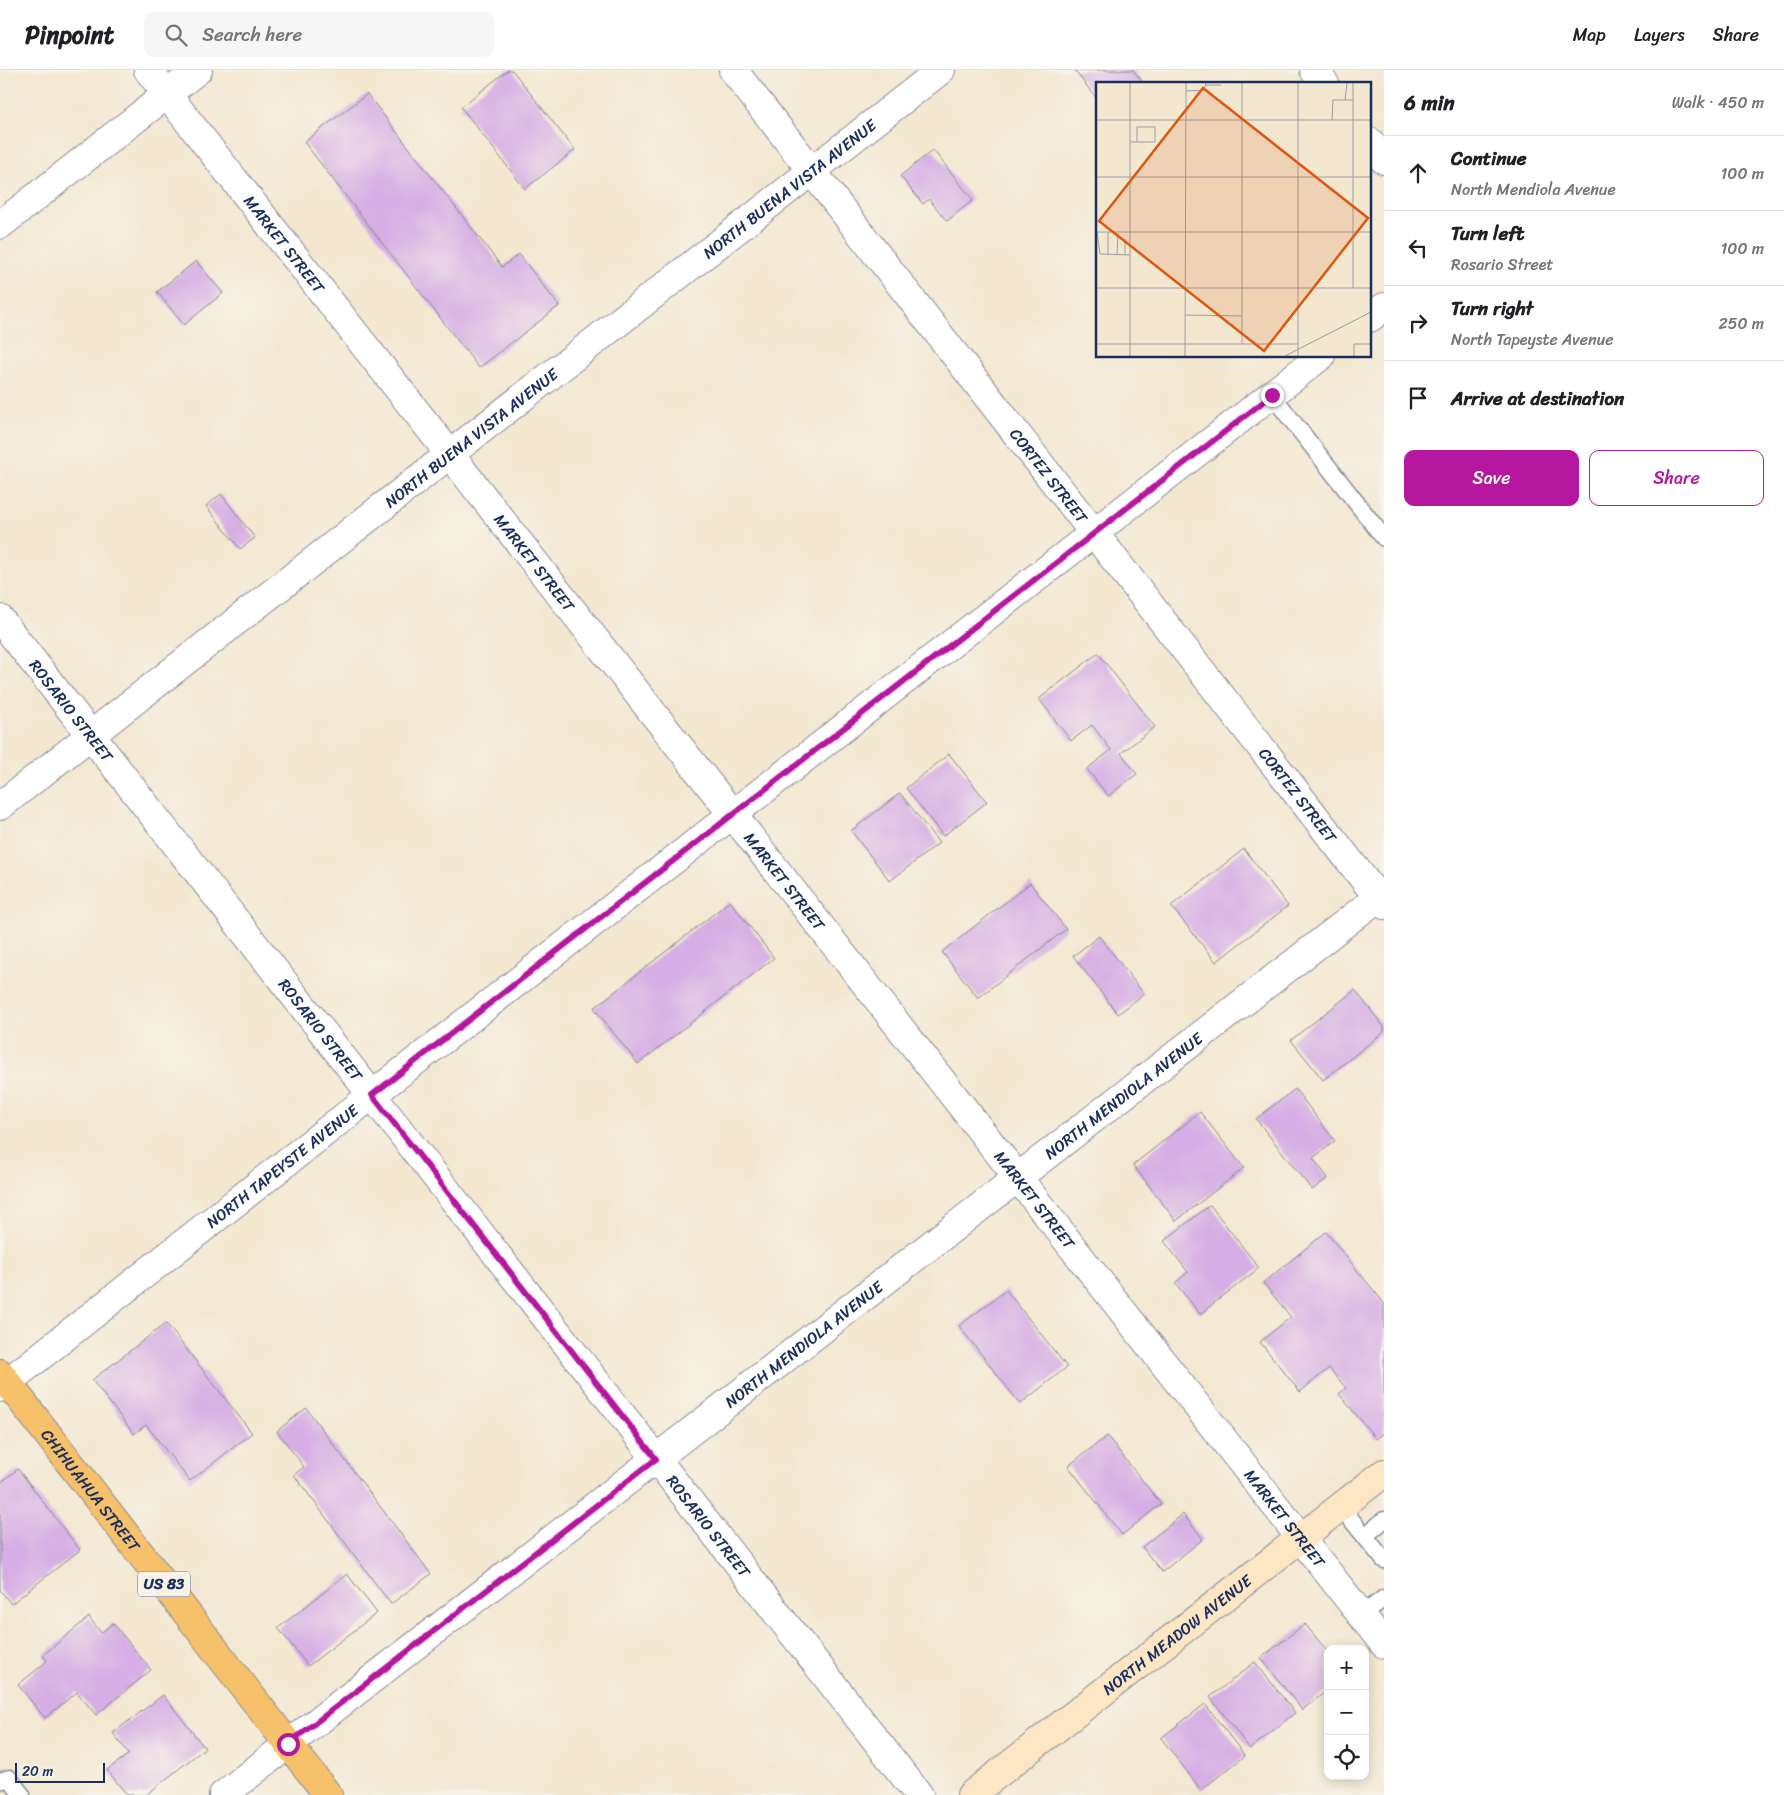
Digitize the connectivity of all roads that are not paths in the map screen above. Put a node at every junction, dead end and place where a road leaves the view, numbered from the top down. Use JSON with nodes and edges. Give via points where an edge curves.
{"nodes":[{"id":1,"x":148,"y":70,"type":"edge"},
{"id":2,"x":198,"y":70,"type":"edge"},
{"id":3,"x":733,"y":70,"type":"edge"},
{"id":4,"x":941,"y":70,"type":"edge"},
{"id":5,"x":1314,"y":70,"type":"edge"},
{"id":6,"x":1323,"y":82,"type":"edge"},
{"id":7,"x":167,"y":94,"type":"junction"},
{"id":8,"x":1372,"y":145,"type":"edge"},
{"id":9,"x":1384,"y":160,"type":"edge"},
{"id":10,"x":812,"y":171,"type":"junction"},
{"id":11,"x":0,"y":225,"type":"edge"},
{"id":12,"x":1384,"y":307,"type":"edge"},
{"id":13,"x":1372,"y":316,"type":"edge"},
{"id":14,"x":1318,"y":358,"type":"edge"},
{"id":15,"x":1272,"y":395,"type":"junction"},
{"id":16,"x":450,"y":454,"type":"junction"},
{"id":17,"x":1095,"y":533,"type":"junction"},
{"id":18,"x":1384,"y":538,"type":"edge"},
{"id":19,"x":0,"y":619,"type":"edge"},
{"id":20,"x":91,"y":735,"type":"junction"},
{"id":21,"x":0,"y":806,"type":"edge"},
{"id":22,"x":732,"y":815,"type":"junction"},
{"id":23,"x":1382,"y":898,"type":"edge"},
{"id":24,"x":372,"y":1095,"type":"junction"},
{"id":25,"x":1017,"y":1178,"type":"junction"},
{"id":26,"x":2,"y":1381,"type":"edge"},
{"id":27,"x":656,"y":1459,"type":"junction"},
{"id":28,"x":1384,"y":1473,"type":"edge"},
{"id":29,"x":1341,"y":1506,"type":"junction"},
{"id":30,"x":1384,"y":1520,"type":"edge"},
{"id":31,"x":1365,"y":1536,"type":"junction"},
{"id":32,"x":1300,"y":1539,"type":"junction"},
{"id":33,"x":1384,"y":1560,"type":"edge"},
{"id":34,"x":1384,"y":1598,"type":"edge"},
{"id":35,"x":1362,"y":1615,"type":"junction"},
{"id":36,"x":1384,"y":1644,"type":"edge"},
{"id":37,"x":288,"y":1744,"type":"junction"},
{"id":38,"x":0,"y":1781,"type":"edge"},
{"id":39,"x":22,"y":1795,"type":"edge"},
{"id":40,"x":223,"y":1795,"type":"edge"},
{"id":41,"x":328,"y":1795,"type":"edge"},
{"id":42,"x":919,"y":1795,"type":"edge"},
{"id":43,"x":971,"y":1795,"type":"edge"}],
"edges":[{"from":1,"to":7,"type":"street","name":"MARKET STREET"},
{"from":2,"to":7,"type":"street"},
{"from":3,"to":10,"type":"street","name":"CORTEZ STREET"},
{"from":4,"to":10,"type":"street","name":"NORTH BUENA VISTA AVENUE"},
{"from":5,"to":6,"type":"street"},
{"from":7,"to":11,"type":"street"},
{"from":7,"to":16,"type":"street","name":"MARKET STREET"},
{"from":8,"to":9,"type":"street"},
{"from":10,"to":16,"type":"street","name":"NORTH BUENA VISTA AVENUE"},
{"from":10,"to":17,"type":"street","name":"CORTEZ STREET"},
{"from":12,"to":13,"type":"street"},
{"from":14,"to":15,"type":"street","name":"NORTH TAPEYSTE AVENUE"},
{"from":15,"to":17,"type":"street","name":"NORTH TAPEYSTE AVENUE"},
{"from":15,"to":18,"type":"lane"},
{"from":16,"to":20,"type":"street","name":"NORTH BUENA VISTA AVENUE"},
{"from":16,"to":22,"type":"street","name":"MARKET STREET"},
{"from":17,"to":22,"type":"street","name":"NORTH TAPEYSTE AVENUE"},
{"from":17,"to":23,"type":"street","name":"CORTEZ STREET"},
{"from":19,"to":20,"type":"street","name":"ROSARIO STREET"},
{"from":20,"to":21,"type":"street","name":"NORTH BUENA VISTA AVENUE"},
{"from":20,"to":24,"type":"street","name":"ROSARIO STREET"},
{"from":22,"to":24,"type":"street","name":"NORTH TAPEYSTE AVENUE"},
{"from":22,"to":25,"type":"street","name":"MARKET STREET"},
{"from":23,"to":25,"type":"street","name":"NORTH MENDIOLA AVENUE"},
{"from":24,"to":26,"type":"street","name":"NORTH TAPEYSTE AVENUE"},
{"from":24,"to":27,"type":"street","name":"ROSARIO STREET"},
{"from":25,"to":27,"type":"street","name":"NORTH MENDIOLA AVENUE"},
{"from":25,"to":32,"type":"street","name":"MARKET STREET"},
{"from":26,"to":37,"type":"main road","name":"CHIHUAHUA STREET","number":"US 83"},
{"from":27,"to":37,"type":"street","name":"NORTH MENDIOLA AVENUE"},
{"from":27,"to":42,"type":"street","name":"ROSARIO STREET"},
{"from":28,"to":29,"type":"main road","name":"NORTH MEADOW AVENUE"},
{"from":29,"to":31,"type":"lane"},
{"from":29,"to":32,"type":"main road","name":"NORTH MEADOW AVENUE"},
{"from":30,"to":31,"type":"lane"},
{"from":31,"to":33,"type":"lane"},
{"from":32,"to":35,"type":"street","name":"MARKET STREET"},
{"from":32,"to":43,"type":"main road","name":"NORTH MEADOW AVENUE"},
{"from":34,"to":35,"type":"lane"},
{"from":35,"to":36,"type":"street","name":"MARKET STREET"},
{"from":37,"to":40,"type":"street","name":"NORTH MENDIOLA AVENUE"},
{"from":37,"to":41,"type":"main road","name":"CHIHUAHUA STREET","number":"US 83"},
{"from":38,"to":39,"type":"lane","via":[[9,1778]]}]}
